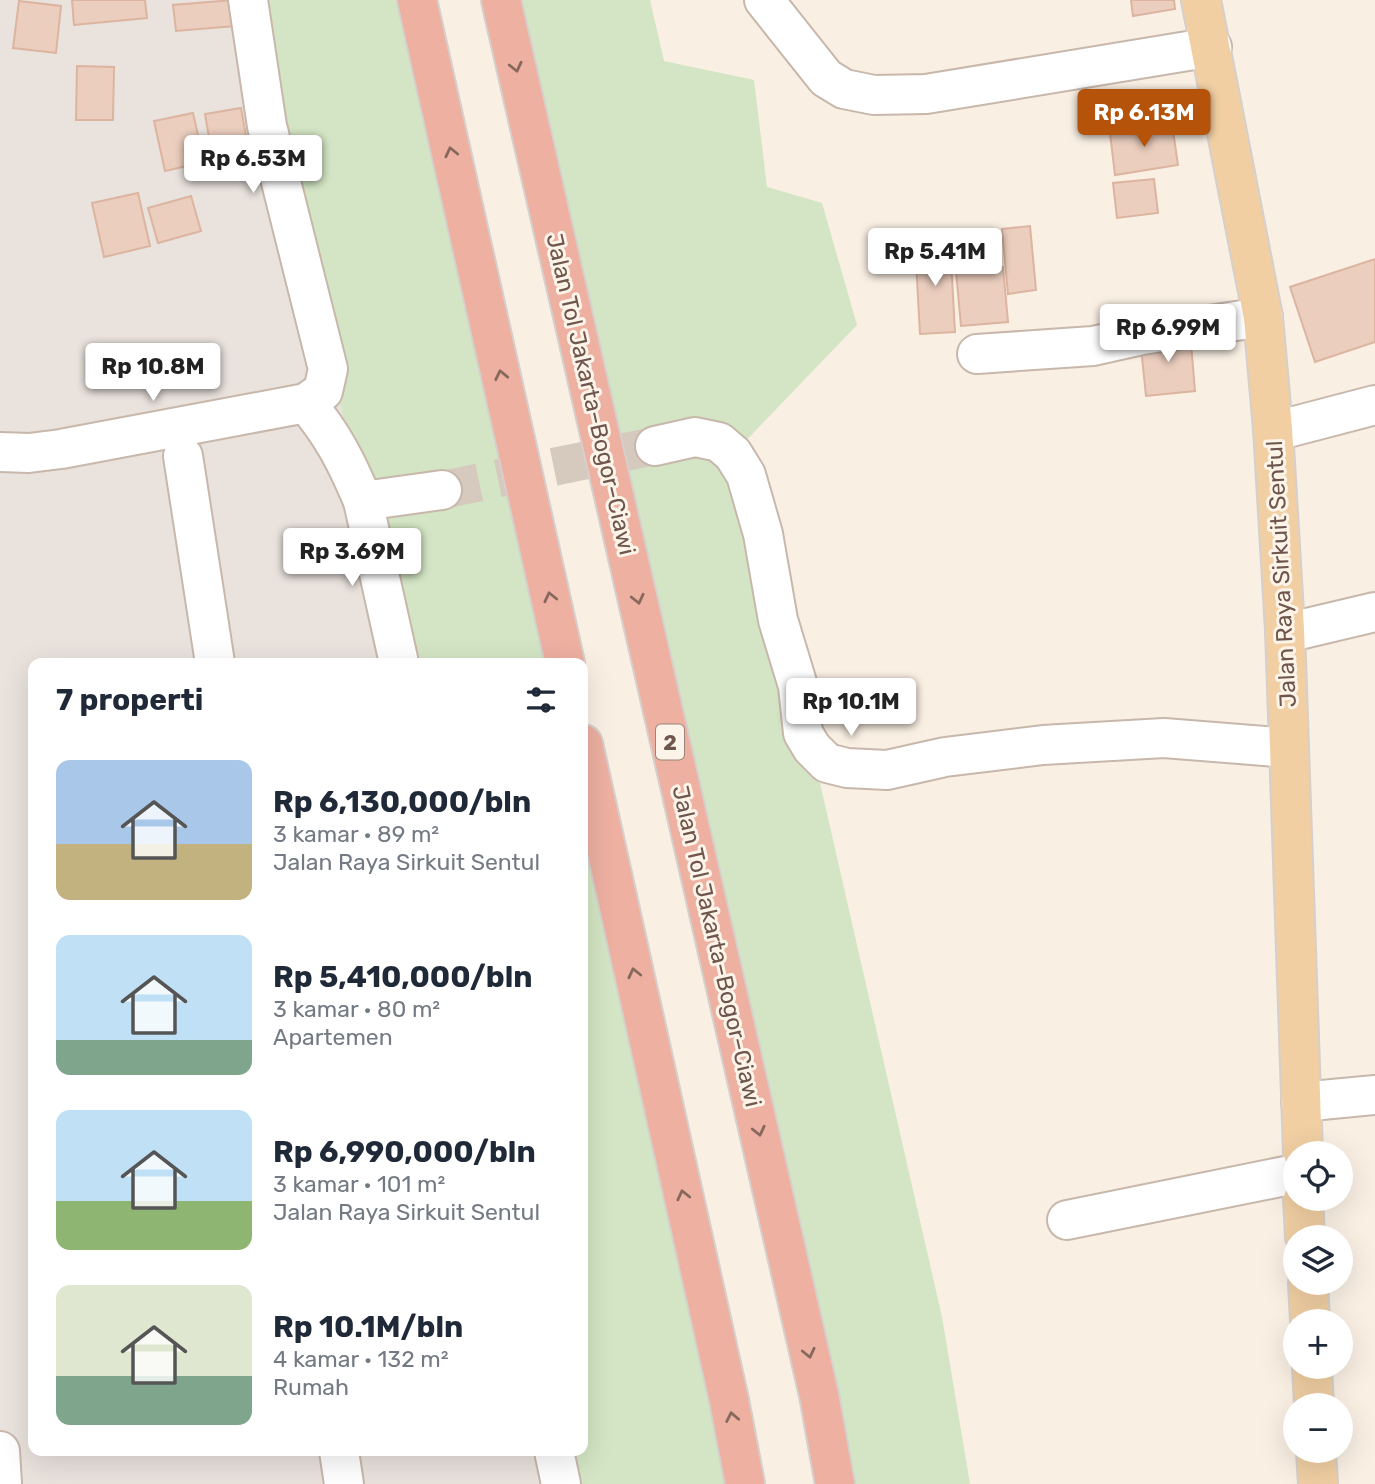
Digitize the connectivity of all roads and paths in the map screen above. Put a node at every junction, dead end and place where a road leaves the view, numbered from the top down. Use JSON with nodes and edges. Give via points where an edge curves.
{"nodes":[{"id":1,"x":248,"y":0,"type":"edge"},
{"id":2,"x":417,"y":0,"type":"edge"},
{"id":3,"x":501,"y":0,"type":"edge"},
{"id":4,"x":764,"y":0,"type":"edge"},
{"id":5,"x":1201,"y":0,"type":"edge"},
{"id":6,"x":1212,"y":47,"type":"junction"},
{"id":7,"x":1263,"y":317,"type":"junction"},
{"id":8,"x":977,"y":354,"type":"dead end"},
{"id":9,"x":306,"y":403,"type":"junction"},
{"id":10,"x":1375,"y":405,"type":"edge"},
{"id":11,"x":1273,"y":429,"type":"junction"},
{"id":12,"x":655,"y":446,"type":"tunnel mouth"},
{"id":13,"x":0,"y":452,"type":"edge"},
{"id":14,"x":183,"y":456,"type":"dead end"},
{"id":15,"x":442,"y":490,"type":"tunnel mouth"},
{"id":16,"x":363,"y":501,"type":"junction"},
{"id":17,"x":1375,"y":612,"type":"edge"},
{"id":18,"x":1285,"y":630,"type":"junction"},
{"id":19,"x":214,"y":658,"type":"edge"},
{"id":20,"x":398,"y":658,"type":"edge"},
{"id":21,"x":564,"y":658,"type":"edge"},
{"id":22,"x":1289,"y":748,"type":"junction"},
{"id":23,"x":588,"y":766,"type":"edge"},
{"id":24,"x":1375,"y":1095,"type":"edge"},
{"id":25,"x":1301,"y":1102,"type":"junction"},
{"id":26,"x":1303,"y":1141,"type":"edge"},
{"id":27,"x":1283,"y":1176,"type":"edge"},
{"id":28,"x":1283,"y":1201,"type":"edge"},
{"id":29,"x":1237,"y":1209,"type":"dead end"},
{"id":30,"x":1068,"y":1220,"type":"dead end"},
{"id":31,"x":0,"y":1451,"type":"edge"},
{"id":32,"x":340,"y":1456,"type":"edge"},
{"id":33,"x":555,"y":1456,"type":"edge"},
{"id":34,"x":1317,"y":1463,"type":"edge"},
{"id":35,"x":2,"y":1484,"type":"edge"},
{"id":36,"x":344,"y":1484,"type":"edge"},
{"id":37,"x":561,"y":1484,"type":"edge"},
{"id":38,"x":745,"y":1484,"type":"edge"},
{"id":39,"x":835,"y":1484,"type":"edge"},
{"id":40,"x":1318,"y":1484,"type":"edge"}],
"edges":[{"from":1,"to":9,"type":"street","via":[[267,126],[328,369],[323,391]]},
{"from":21,"to":2,"type":"highway","one_way":true},
{"from":3,"to":39,"type":"highway","name":"Jalan Tol Jakarta–Bogor–Ciawi","number":"2","one_way":true,"via":[[813,1368]]},
{"from":4,"to":6,"type":"street","via":[[826,78],[844,89],[874,95],[926,94]]},
{"from":5,"to":6,"type":"main road","name":"Jalan Raya Sirkuit Sentul"},
{"from":6,"to":7,"type":"main road","name":"Jalan Raya Sirkuit Sentul"},
{"from":7,"to":8,"type":"street","via":[[1093,346]]},
{"from":7,"to":11,"type":"main road","name":"Jalan Raya Sirkuit Sentul"},
{"from":9,"to":13,"type":"street","via":[[61,450]]},
{"from":9,"to":16,"type":"street","via":[[342,453]]},
{"from":10,"to":11,"type":"street"},
{"from":11,"to":18,"type":"main road","name":"Jalan Raya Sirkuit Sentul"},
{"from":12,"to":22,"type":"street","via":[[695,437],[719,442],[747,475],[778,621],[798,686],[803,733],[827,763],[887,771],[945,757],[1030,746],[1164,738]]},
{"from":14,"to":19,"type":"street"},
{"from":15,"to":16,"type":"street"},
{"from":16,"to":20,"type":"street"},
{"from":17,"to":18,"type":"street"},
{"from":18,"to":22,"type":"main road","name":"Jalan Raya Sirkuit Sentul"},
{"from":22,"to":25,"type":"main road","name":"Jalan Raya Sirkuit Sentul"},
{"from":38,"to":23,"type":"highway","one_way":true},
{"from":24,"to":25,"type":"street"},
{"from":25,"to":26,"type":"main road","name":"Jalan Raya Sirkuit Sentul"},
{"from":27,"to":30,"type":"street"},
{"from":28,"to":29,"type":"street"},
{"from":31,"to":35,"type":"street"},
{"from":32,"to":36,"type":"street"},
{"from":33,"to":37,"type":"street"},
{"from":34,"to":40,"type":"main road"}]}
